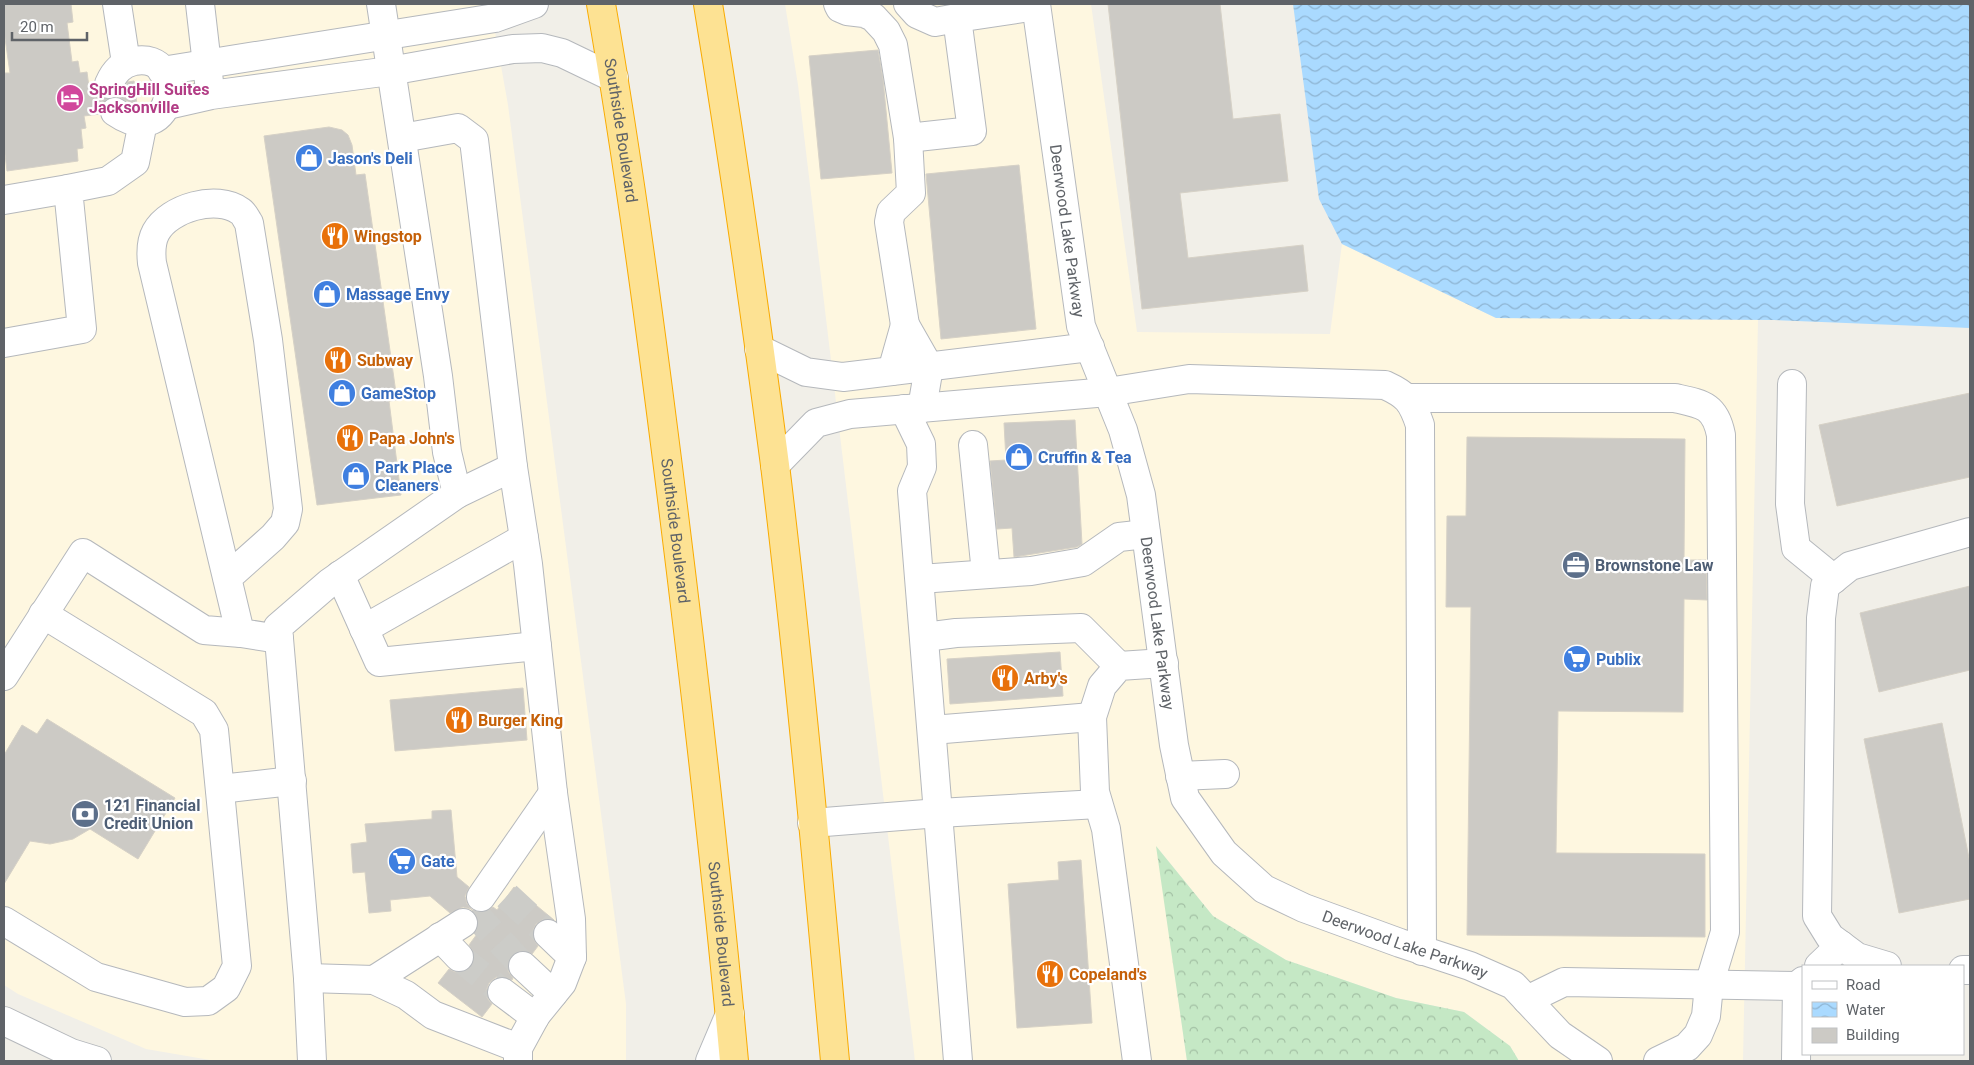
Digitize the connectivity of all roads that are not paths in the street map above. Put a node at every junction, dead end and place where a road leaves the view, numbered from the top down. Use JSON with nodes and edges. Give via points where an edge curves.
{"nodes":[{"id":1,"x":116,"y":4,"type":"edge"},
{"id":2,"x":200,"y":4,"type":"edge"},
{"id":3,"x":381,"y":4,"type":"edge"},
{"id":4,"x":534,"y":4,"type":"edge"},
{"id":5,"x":601,"y":4,"type":"edge"},
{"id":6,"x":708,"y":4,"type":"edge"},
{"id":7,"x":838,"y":4,"type":"edge"},
{"id":8,"x":908,"y":4,"type":"edge"},
{"id":9,"x":1036,"y":5,"type":"edge"},
{"id":10,"x":957,"y":18,"type":"junction"},
{"id":11,"x":386,"y":36,"type":"junction"},
{"id":12,"x":207,"y":64,"type":"junction"},
{"id":13,"x":390,"y":70,"type":"junction"},
{"id":14,"x":162,"y":71,"type":"junction"},
{"id":15,"x":614,"y":78,"type":"junction"},
{"id":16,"x":211,"y":95,"type":"junction"},
{"id":17,"x":167,"y":105,"type":"junction"},
{"id":18,"x":115,"y":112,"type":"dead end"},
{"id":19,"x":143,"y":122,"type":"junction"},
{"id":20,"x":402,"y":138,"type":"junction"},
{"id":21,"x":908,"y":138,"type":"junction"},
{"id":22,"x":68,"y":189,"type":"junction"},
{"id":23,"x":4,"y":200,"type":"edge"},
{"id":24,"x":905,"y":325,"type":"junction"},
{"id":25,"x":4,"y":343,"type":"edge"},
{"id":26,"x":1090,"y":347,"type":"junction"},
{"id":27,"x":759,"y":349,"type":"junction"},
{"id":28,"x":929,"y":367,"type":"junction"},
{"id":29,"x":892,"y":371,"type":"junction"},
{"id":30,"x":1792,"y":384,"type":"dead end"},
{"id":31,"x":1108,"y":392,"type":"junction"},
{"id":32,"x":1409,"y":398,"type":"junction"},
{"id":33,"x":924,"y":408,"type":"junction"},
{"id":34,"x":921,"y":444,"type":"junction"},
{"id":35,"x":973,"y":445,"type":"dead end"},
{"id":36,"x":775,"y":465,"type":"junction"},
{"id":37,"x":513,"y":467,"type":"junction"},
{"id":38,"x":457,"y":494,"type":"junction"},
{"id":39,"x":1970,"y":532,"type":"edge"},
{"id":40,"x":1146,"y":534,"type":"junction"},
{"id":41,"x":524,"y":538,"type":"junction"},
{"id":42,"x":986,"y":573,"type":"junction"},
{"id":43,"x":340,"y":575,"type":"junction"},
{"id":44,"x":227,"y":578,"type":"junction"},
{"id":45,"x":920,"y":579,"type":"junction"},
{"id":46,"x":1834,"y":579,"type":"junction"},
{"id":47,"x":44,"y":614,"type":"junction"},
{"id":48,"x":364,"y":629,"type":"junction"},
{"id":49,"x":240,"y":633,"type":"junction"},
{"id":50,"x":925,"y":637,"type":"junction"},
{"id":51,"x":279,"y":639,"type":"junction"},
{"id":52,"x":537,"y":646,"type":"junction"},
{"id":53,"x":1164,"y":663,"type":"junction"},
{"id":54,"x":1118,"y":666,"type":"junction"},
{"id":55,"x":4,"y":676,"type":"edge"},
{"id":56,"x":1092,"y":716,"type":"junction"},
{"id":57,"x":932,"y":730,"type":"junction"},
{"id":58,"x":1225,"y":774,"type":"dead end"},
{"id":59,"x":1180,"y":776,"type":"junction"},
{"id":60,"x":292,"y":781,"type":"junction"},
{"id":61,"x":220,"y":789,"type":"junction"},
{"id":62,"x":553,"y":793,"type":"junction"},
{"id":63,"x":1098,"y":804,"type":"junction"},
{"id":64,"x":939,"y":813,"type":"junction"},
{"id":65,"x":812,"y":823,"type":"junction"},
{"id":66,"x":494,"y":891,"type":"dead end"},
{"id":67,"x":4,"y":921,"type":"edge"},
{"id":68,"x":462,"y":922,"type":"dead end"},
{"id":69,"x":548,"y":934,"type":"tunnel mouth"},
{"id":70,"x":440,"y":937,"type":"junction"},
{"id":71,"x":1841,"y":945,"type":"junction"},
{"id":72,"x":1422,"y":950,"type":"junction"},
{"id":73,"x":459,"y":957,"type":"tunnel mouth"},
{"id":74,"x":572,"y":957,"type":"junction"},
{"id":75,"x":1819,"y":965,"type":"edge"},
{"id":76,"x":1884,"y":965,"type":"edge"},
{"id":77,"x":523,"y":966,"type":"tunnel mouth"},
{"id":78,"x":308,"y":978,"type":"junction"},
{"id":79,"x":374,"y":980,"type":"junction"},
{"id":80,"x":1800,"y":984,"type":"edge"},
{"id":81,"x":1709,"y":985,"type":"junction"},
{"id":82,"x":502,"y":992,"type":"tunnel mouth"},
{"id":83,"x":553,"y":994,"type":"junction"},
{"id":84,"x":1527,"y":1000,"type":"junction"},
{"id":85,"x":730,"y":1014,"type":"junction"},
{"id":86,"x":535,"y":1017,"type":"junction"},
{"id":87,"x":4,"y":1022,"type":"edge"},
{"id":88,"x":1560,"y":1035,"type":"junction"},
{"id":89,"x":518,"y":1055,"type":"edge"},
{"id":90,"x":97,"y":1061,"type":"edge"},
{"id":91,"x":312,"y":1061,"type":"edge"},
{"id":92,"x":710,"y":1061,"type":"edge"},
{"id":93,"x":734,"y":1061,"type":"edge"},
{"id":94,"x":835,"y":1061,"type":"edge"},
{"id":95,"x":958,"y":1061,"type":"edge"},
{"id":96,"x":1137,"y":1061,"type":"edge"},
{"id":97,"x":1566,"y":1061,"type":"edge"},
{"id":98,"x":1598,"y":1061,"type":"edge"},
{"id":99,"x":1658,"y":1061,"type":"edge"},
{"id":100,"x":1796,"y":1061,"type":"edge"}],
"edges":[{"from":1,"to":14,"type":"street","via":[[118,74],[136,61],[146,61]]},
{"from":2,"to":12,"type":"street"},
{"from":3,"to":11,"type":"street"},
{"from":4,"to":11,"type":"street","via":[[495,18]]},
{"from":5,"to":15,"type":"highway","name":"Southside Boulevard"},
{"from":6,"to":27,"type":"highway"},
{"from":7,"to":21,"type":"street","via":[[840,8],[873,17],[886,31],[893,45]]},
{"from":8,"to":10,"type":"street","via":[[917,14],[935,22]]},
{"from":9,"to":10,"type":"street"},
{"from":9,"to":26,"type":"street","name":"Deerwood Lake Parkway","via":[[1081,326]]},
{"from":10,"to":21,"type":"street","via":[[972,131]]},
{"from":11,"to":12,"type":"street"},
{"from":11,"to":13,"type":"street"},
{"from":12,"to":14,"type":"street"},
{"from":12,"to":16,"type":"street"},
{"from":13,"to":15,"type":"street","via":[[513,49],[542,48],[562,53]]},
{"from":13,"to":16,"type":"street"},
{"from":13,"to":20,"type":"street"},
{"from":14,"to":17,"type":"street","via":[[170,87]]},
{"from":15,"to":85,"type":"highway","name":"Southside Boulevard","via":[[661,404],[693,660]]},
{"from":16,"to":17,"type":"street"},
{"from":17,"to":19,"type":"street","via":[[153,119]]},
{"from":18,"to":19,"type":"street","via":[[132,121]]},
{"from":19,"to":22,"type":"street","via":[[135,162],[108,181]]},
{"from":20,"to":37,"type":"street","via":[[458,128],[474,140]]},
{"from":20,"to":38,"type":"street","via":[[447,452]]},
{"from":21,"to":24,"type":"street","via":[[911,193],[891,212],[890,222]]},
{"from":22,"to":23,"type":"street"},
{"from":22,"to":25,"type":"street","via":[[82,329]]},
{"from":24,"to":28,"type":"street"},
{"from":24,"to":29,"type":"street"},
{"from":26,"to":28,"type":"street"},
{"from":26,"to":31,"type":"street","name":"Deerwood Lake Parkway"},
{"from":27,"to":29,"type":"street","via":[[806,372],[842,377]]},
{"from":27,"to":36,"type":"highway"},
{"from":28,"to":29,"type":"street"},
{"from":28,"to":33,"type":"street"},
{"from":30,"to":46,"type":"street","via":[[1790,504],[1796,548]]},
{"from":31,"to":32,"type":"street","via":[[1189,380],[1385,384]]},
{"from":31,"to":33,"type":"street"},
{"from":31,"to":40,"type":"street","name":"Deerwood Lake Parkway","via":[[1123,430],[1141,495]]},
{"from":32,"to":72,"type":"street","via":[[1420,425]]},
{"from":32,"to":81,"type":"street","via":[[1675,398],[1709,408],[1718,420],[1721,435],[1725,932]]},
{"from":33,"to":34,"type":"street"},
{"from":33,"to":34,"type":"street"},
{"from":33,"to":36,"type":"street","via":[[850,414],[816,423]]},
{"from":34,"to":45,"type":"street","via":[[922,467],[912,491]]},
{"from":35,"to":42,"type":"street"},
{"from":36,"to":65,"type":"highway"},
{"from":37,"to":38,"type":"street"},
{"from":37,"to":41,"type":"street"},
{"from":38,"to":43,"type":"street"},
{"from":39,"to":46,"type":"street","via":[[1850,566]]},
{"from":40,"to":42,"type":"street","via":[[1119,537],[1083,562],[1031,571]]},
{"from":40,"to":53,"type":"street","name":"Deerwood Lake Parkway"},
{"from":41,"to":48,"type":"street"},
{"from":41,"to":52,"type":"street"},
{"from":42,"to":45,"type":"street"},
{"from":43,"to":48,"type":"street"},
{"from":43,"to":51,"type":"street","via":[[278,627]]},
{"from":44,"to":44,"type":"street","via":[[152,257],[156,233],[164,223],[197,204],[226,204],[241,211],[249,223],[268,340],[288,509],[285,523],[273,537]]},
{"from":44,"to":49,"type":"street"},
{"from":45,"to":50,"type":"street"},
{"from":46,"to":71,"type":"street","via":[[1825,586],[1820,618],[1817,916],[1830,937]]},
{"from":47,"to":49,"type":"street","via":[[82,553],[204,630]]},
{"from":47,"to":55,"type":"street"},
{"from":47,"to":61,"type":"street","via":[[204,713],[214,730]]},
{"from":48,"to":52,"type":"street","via":[[379,662]]},
{"from":49,"to":51,"type":"street"},
{"from":50,"to":54,"type":"street","via":[[1081,628]]},
{"from":50,"to":57,"type":"street"},
{"from":51,"to":60,"type":"street"},
{"from":52,"to":62,"type":"street"},
{"from":53,"to":54,"type":"street"},
{"from":53,"to":59,"type":"street","name":"Deerwood Lake Parkway"},
{"from":54,"to":56,"type":"street","via":[[1102,686]]},
{"from":56,"to":57,"type":"street"},
{"from":56,"to":63,"type":"street"},
{"from":57,"to":64,"type":"street"},
{"from":58,"to":59,"type":"street"},
{"from":59,"to":72,"type":"street","name":"Deerwood Lake Parkway","via":[[1185,798],[1224,853],[1264,889],[1304,908]]},
{"from":60,"to":61,"type":"street"},
{"from":60,"to":78,"type":"street"},
{"from":61,"to":67,"type":"street","via":[[236,966],[226,988],[208,1001],[185,1002],[96,977]]},
{"from":62,"to":66,"type":"street"},
{"from":62,"to":74,"type":"street","via":[[571,919]]},
{"from":63,"to":64,"type":"street"},
{"from":63,"to":96,"type":"street","via":[[1106,829]]},
{"from":64,"to":65,"type":"street"},
{"from":64,"to":95,"type":"street"},
{"from":65,"to":94,"type":"highway"},
{"from":68,"to":70,"type":"street"},
{"from":69,"to":74,"type":"street"},
{"from":70,"to":73,"type":"street"},
{"from":70,"to":79,"type":"street"},
{"from":71,"to":75,"type":"street"},
{"from":71,"to":76,"type":"street","via":[[1857,957]]},
{"from":72,"to":84,"type":"street","name":"Deerwood Lake Parkway","via":[[1513,985]]},
{"from":74,"to":83,"type":"street","via":[[562,983]]},
{"from":77,"to":83,"type":"street"},
{"from":78,"to":79,"type":"street"},
{"from":78,"to":91,"type":"street"},
{"from":79,"to":89,"type":"street","via":[[406,995],[433,1015]]},
{"from":80,"to":81,"type":"street"},
{"from":80,"to":100,"type":"street"},
{"from":81,"to":84,"type":"street","via":[[1564,982]]},
{"from":81,"to":99,"type":"street","via":[[1706,1016],[1698,1036],[1687,1047]]},
{"from":82,"to":86,"type":"street"},
{"from":83,"to":86,"type":"street"},
{"from":84,"to":88,"type":"street","name":"Deerwood Lake Parkway"},
{"from":85,"to":92,"type":"street"},
{"from":85,"to":93,"type":"highway","name":"Southside Boulevard"},
{"from":86,"to":89,"type":"street"},
{"from":87,"to":90,"type":"street","via":[[71,1053]]},
{"from":88,"to":97,"type":"street"},
{"from":88,"to":98,"type":"street","name":"Deerwood Lake Parkway"}]}
